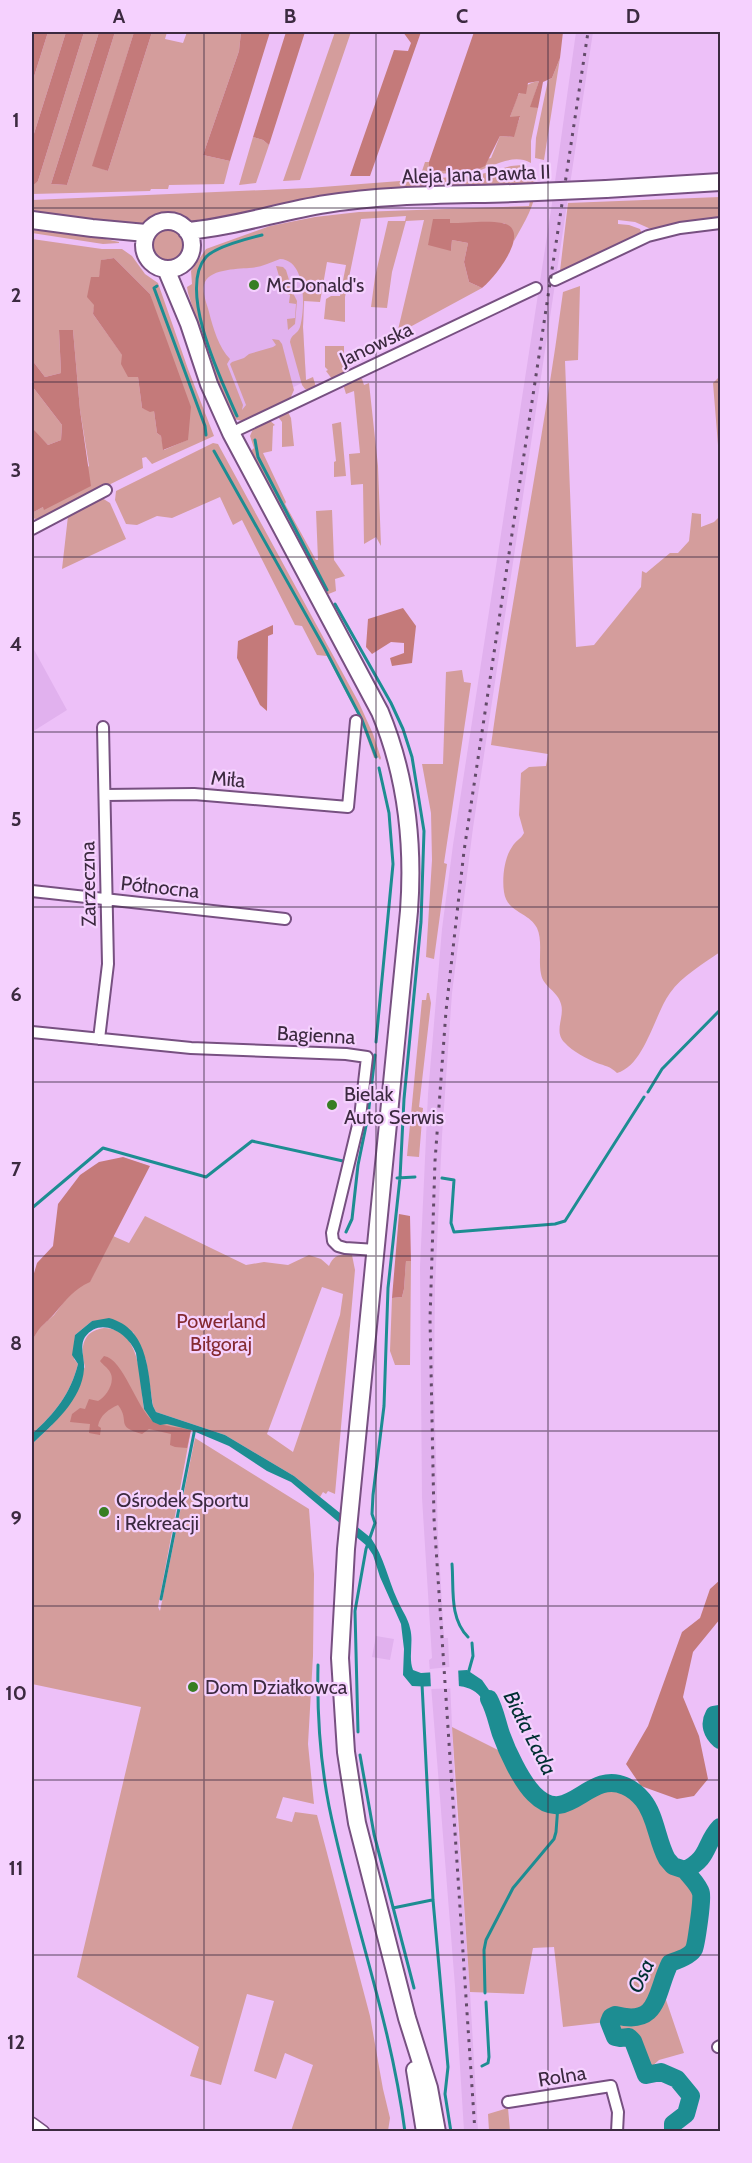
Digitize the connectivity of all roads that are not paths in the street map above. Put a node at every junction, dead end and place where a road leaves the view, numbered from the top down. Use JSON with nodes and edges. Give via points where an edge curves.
{"nodes":[{"id":1,"x":720,"y":182,"type":"edge"},
{"id":2,"x":32,"y":220,"type":"edge"},
{"id":3,"x":720,"y":223,"type":"edge"},
{"id":4,"x":190,"y":238,"type":"junction"},
{"id":5,"x":145,"y":241,"type":"junction"},
{"id":6,"x":173,"y":268,"type":"junction"},
{"id":7,"x":555,"y":279,"type":"dead end"},
{"id":8,"x":536,"y":288,"type":"dead end"},
{"id":9,"x":231,"y":433,"type":"junction"},
{"id":10,"x":106,"y":490,"type":"dead end"},
{"id":11,"x":32,"y":529,"type":"edge"},
{"id":12,"x":356,"y":721,"type":"dead end"},
{"id":13,"x":103,"y":727,"type":"dead end"},
{"id":14,"x":105,"y":795,"type":"junction"},
{"id":15,"x":32,"y":891,"type":"edge"},
{"id":16,"x":107,"y":900,"type":"junction"},
{"id":17,"x":285,"y":919,"type":"dead end"},
{"id":18,"x":32,"y":1032,"type":"edge"},
{"id":19,"x":99,"y":1039,"type":"junction"},
{"id":20,"x":376,"y":1250,"type":"junction"},
{"id":21,"x":407,"y":2018,"type":"junction"},
{"id":22,"x":508,"y":2102,"type":"dead end"},
{"id":23,"x":425,"y":2132,"type":"edge"},
{"id":24,"x":437,"y":2132,"type":"edge"},
{"id":25,"x":616,"y":2132,"type":"edge"}],
"edges":[{"from":1,"to":4,"type":"main road","name":"Aleja Jana Pawła II","bridge":true,"via":[[347,201],[284,212]]},
{"from":2,"to":5,"type":"main road","via":[[92,228]]},
{"from":3,"to":7,"type":"street","via":[[648,236]]},
{"from":4,"to":5,"type":"main road","via":[[177,223],[165,221],[155,224]]},
{"from":4,"to":6,"type":"main road","via":[[189,256]]},
{"from":5,"to":6,"type":"main road","via":[[150,262]]},
{"from":6,"to":9,"type":"main road","via":[[209,384]]},
{"from":8,"to":9,"type":"street","name":"Janowska"},
{"from":9,"to":20,"type":"main road","via":[[374,699],[405,793],[411,839],[411,892]]},
{"from":10,"to":11,"type":"street"},
{"from":12,"to":14,"type":"street","name":"Miła","via":[[348,807],[194,794]]},
{"from":13,"to":14,"type":"street","name":"Zarzeczna"},
{"from":14,"to":16,"type":"street","name":"Zarzeczna"},
{"from":15,"to":16,"type":"street","name":"Północna"},
{"from":16,"to":17,"type":"street","name":"Północna"},
{"from":16,"to":19,"type":"street","name":"Zarzeczna","via":[[108,964]]},
{"from":18,"to":19,"type":"street","name":"Bagienna"},
{"from":19,"to":20,"type":"street","name":"Bagienna","via":[[191,1048],[367,1056],[360,1117],[332,1233],[333,1241],[342,1247]]},
{"from":20,"to":21,"type":"main road","via":[[344,1569],[341,1674],[346,1752],[357,1822]]},
{"from":21,"to":23,"type":"main road"},
{"from":21,"to":24,"type":"main road","via":[[429,2088]]},
{"from":22,"to":25,"type":"street","name":"Rolna","via":[[611,2086],[618,2112]]}]}
